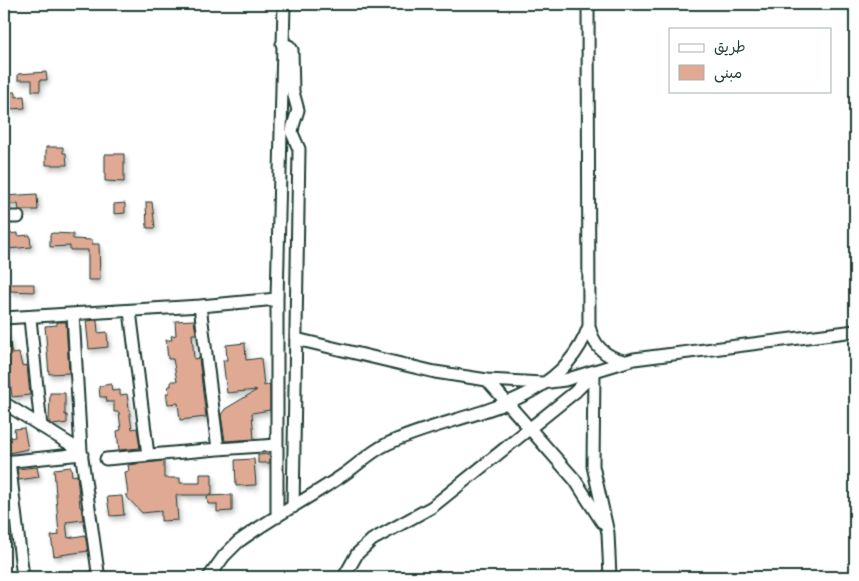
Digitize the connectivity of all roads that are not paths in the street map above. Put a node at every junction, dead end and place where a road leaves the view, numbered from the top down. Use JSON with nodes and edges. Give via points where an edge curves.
{"nodes":[{"id":1,"x":284,"y":4,"type":"edge"},
{"id":2,"x":588,"y":4,"type":"edge"},
{"id":3,"x":282,"y":44,"type":"junction"},
{"id":4,"x":4,"y":217,"type":"edge"},
{"id":5,"x":18,"y":217,"type":"dead end"},
{"id":6,"x":278,"y":300,"type":"junction"},
{"id":7,"x":200,"y":306,"type":"junction"},
{"id":8,"x":130,"y":311,"type":"junction"},
{"id":9,"x":73,"y":314,"type":"junction"},
{"id":10,"x":4,"y":318,"type":"edge"},
{"id":11,"x":30,"y":318,"type":"junction"},
{"id":12,"x":589,"y":326,"type":"junction"},
{"id":13,"x":855,"y":330,"type":"edge"},
{"id":14,"x":296,"y":339,"type":"junction"},
{"id":15,"x":625,"y":361,"type":"junction"},
{"id":16,"x":593,"y":372,"type":"junction"},
{"id":17,"x":487,"y":380,"type":"junction"},
{"id":18,"x":542,"y":384,"type":"junction"},
{"id":19,"x":508,"y":402,"type":"junction"},
{"id":20,"x":4,"y":404,"type":"edge"},
{"id":21,"x":41,"y":427,"type":"junction"},
{"id":22,"x":529,"y":427,"type":"junction"},
{"id":23,"x":277,"y":445,"type":"junction"},
{"id":24,"x":218,"y":448,"type":"junction"},
{"id":25,"x":82,"y":453,"type":"junction"},
{"id":26,"x":148,"y":455,"type":"junction"},
{"id":27,"x":106,"y":459,"type":"dead end"},
{"id":28,"x":6,"y":461,"type":"edge"},
{"id":29,"x":293,"y":507,"type":"junction"},
{"id":30,"x":277,"y":517,"type":"junction"},
{"id":31,"x":608,"y":533,"type":"junction"},
{"id":32,"x":23,"y":577,"type":"edge"},
{"id":33,"x":97,"y":577,"type":"edge"},
{"id":34,"x":209,"y":577,"type":"edge"},
{"id":35,"x":344,"y":577,"type":"edge"},
{"id":36,"x":610,"y":577,"type":"edge"}],
"edges":[{"from":1,"to":3,"type":"street"},
{"from":2,"to":12,"type":"street"},
{"from":3,"to":6,"type":"street"},
{"from":3,"to":14,"type":"street","via":[[292,50],[293,92],[298,110],[292,129],[298,149]]},
{"from":4,"to":5,"type":"street"},
{"from":6,"to":7,"type":"street"},
{"from":6,"to":23,"type":"street"},
{"from":7,"to":8,"type":"street"},
{"from":7,"to":24,"type":"street"},
{"from":8,"to":9,"type":"street"},
{"from":8,"to":26,"type":"street"},
{"from":9,"to":11,"type":"street"},
{"from":9,"to":25,"type":"street"},
{"from":10,"to":11,"type":"street"},
{"from":11,"to":21,"type":"street"},
{"from":12,"to":15,"type":"street","via":[[601,350]]},
{"from":12,"to":18,"type":"street","via":[[571,361]]},
{"from":13,"to":15,"type":"street"},
{"from":14,"to":17,"type":"street","via":[[427,370]]},
{"from":14,"to":29,"type":"street"},
{"from":15,"to":16,"type":"street"},
{"from":16,"to":18,"type":"street"},
{"from":16,"to":22,"type":"street","via":[[575,392]]},
{"from":16,"to":31,"type":"street","via":[[593,466]]},
{"from":17,"to":18,"type":"street"},
{"from":17,"to":19,"type":"street"},
{"from":18,"to":19,"type":"street"},
{"from":19,"to":22,"type":"street"},
{"from":19,"to":29,"type":"street","via":[[387,444]]},
{"from":20,"to":21,"type":"street"},
{"from":21,"to":25,"type":"street"},
{"from":22,"to":31,"type":"street","via":[[583,490]]},
{"from":22,"to":35,"type":"street","via":[[432,507],[372,540],[357,554]]},
{"from":23,"to":24,"type":"street"},
{"from":23,"to":30,"type":"street"},
{"from":24,"to":26,"type":"street"},
{"from":25,"to":28,"type":"street"},
{"from":25,"to":33,"type":"street"},
{"from":26,"to":27,"type":"street"},
{"from":28,"to":32,"type":"street"},
{"from":29,"to":30,"type":"street"},
{"from":30,"to":34,"type":"street","via":[[238,542]]},
{"from":31,"to":36,"type":"street"}]}
